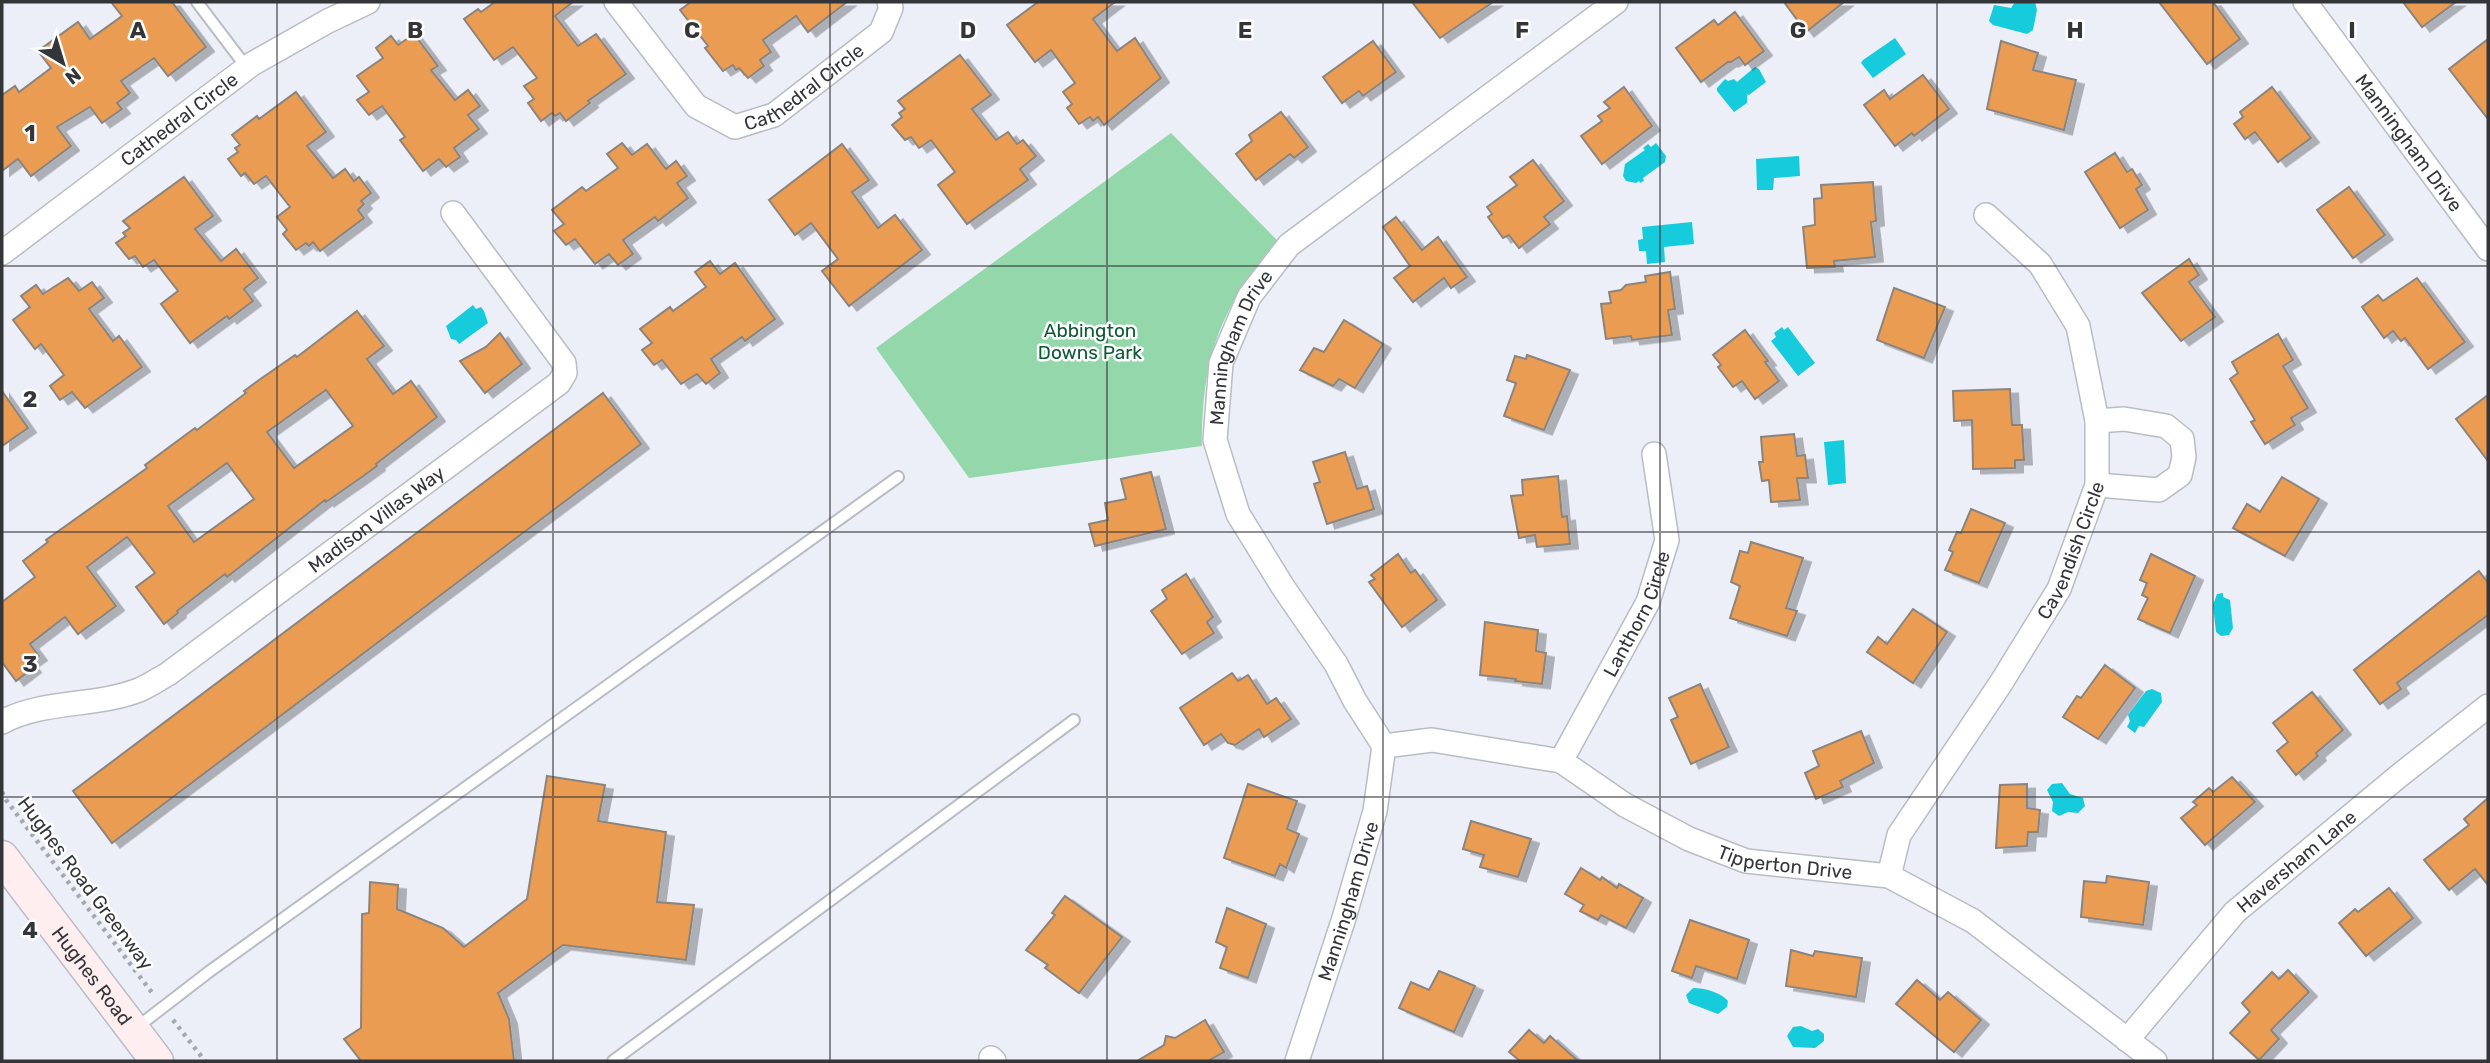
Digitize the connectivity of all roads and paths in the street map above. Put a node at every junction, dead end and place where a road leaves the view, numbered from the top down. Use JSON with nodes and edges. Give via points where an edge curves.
{"nodes":[{"id":1,"x":197,"y":2,"type":"edge"},
{"id":2,"x":368,"y":2,"type":"edge"},
{"id":3,"x":617,"y":2,"type":"edge"},
{"id":4,"x":889,"y":2,"type":"edge"},
{"id":5,"x":1616,"y":2,"type":"edge"},
{"id":6,"x":2305,"y":2,"type":"edge"},
{"id":7,"x":247,"y":68,"type":"junction"},
{"id":8,"x":453,"y":213,"type":"dead end"},
{"id":9,"x":1986,"y":215,"type":"dead end"},
{"id":10,"x":2488,"y":249,"type":"edge"},
{"id":11,"x":2,"y":253,"type":"edge"},
{"id":12,"x":2097,"y":421,"type":"junction"},
{"id":13,"x":1654,"y":454,"type":"dead end"},
{"id":14,"x":898,"y":477,"type":"dead end"},
{"id":15,"x":2097,"y":485,"type":"junction"},
{"id":16,"x":2488,"y":706,"type":"edge"},
{"id":17,"x":1074,"y":720,"type":"dead end"},
{"id":18,"x":2,"y":722,"type":"edge"},
{"id":19,"x":1384,"y":747,"type":"junction"},
{"id":20,"x":1561,"y":761,"type":"junction"},
{"id":21,"x":2,"y":792,"type":"edge"},
{"id":22,"x":2,"y":857,"type":"edge"},
{"id":23,"x":1889,"y":876,"type":"junction"},
{"id":24,"x":150,"y":989,"type":"dead end"},
{"id":25,"x":180,"y":1028,"type":"dead end"},
{"id":26,"x":134,"y":1030,"type":"junction"},
{"id":27,"x":2127,"y":1040,"type":"junction"},
{"id":28,"x":1302,"y":1060,"type":"edge"},
{"id":29,"x":157,"y":1061,"type":"edge"},
{"id":30,"x":205,"y":1061,"type":"edge"},
{"id":31,"x":613,"y":1061,"type":"edge"},
{"id":32,"x":2155,"y":1061,"type":"edge"}],
"edges":[{"from":1,"to":7,"type":"lane"},
{"from":2,"to":7,"type":"street","name":"Cathedral Circle"},
{"from":3,"to":4,"type":"street","name":"Cathedral Circle","via":[[696,106],[735,127],[774,115],[881,32]]},
{"from":5,"to":19,"type":"street","name":"Manningham Drive","via":[[1289,245],[1250,297],[1221,363],[1216,440],[1238,514]]},
{"from":6,"to":10,"type":"street","name":"Manningham Drive"},
{"from":7,"to":11,"type":"street","name":"Cathedral Circle"},
{"from":8,"to":18,"type":"street","name":"Madison Villas Way","via":[[564,363],[559,383],[168,674],[140,690],[18,713]]},
{"from":9,"to":12,"type":"street","name":"Cavendish Circle","via":[[2040,264],[2078,327]]},
{"from":12,"to":15,"type":"street","name":"Cavendish Circle"},
{"from":12,"to":15,"type":"street","via":[[2124,419],[2166,426],[2182,439],[2184,457],[2180,475],[2158,490]]},
{"from":13,"to":20,"type":"street","name":"Lanthorn Circle","via":[[1667,540],[1648,602]]},
{"from":14,"to":26,"type":"lane"},
{"from":15,"to":23,"type":"street","name":"Cavendish Circle","via":[[2059,589],[1899,835]]},
{"from":16,"to":27,"type":"street","name":"Haversham Lane","via":[[2235,912]]},
{"from":17,"to":31,"type":"lane"},
{"from":19,"to":20,"type":"street","name":"Tipperton Drive","via":[[1432,740]]},
{"from":19,"to":28,"type":"street","name":"Manningham Drive","via":[[1376,811]]},
{"from":20,"to":23,"type":"street","name":"Tipperton Drive","via":[[1689,839],[1746,861]]},
{"from":21,"to":24,"type":"path","name":"Hughes Road Greenway"},
{"from":22,"to":26,"type":"main road","name":"Hughes Road"},
{"from":23,"to":27,"type":"street","name":"Tipperton Drive","via":[[1973,921]]},
{"from":25,"to":30,"type":"path"},
{"from":26,"to":29,"type":"main road","name":"Hughes Road"},
{"from":27,"to":32,"type":"street","name":"Tipperton Drive"}]}
